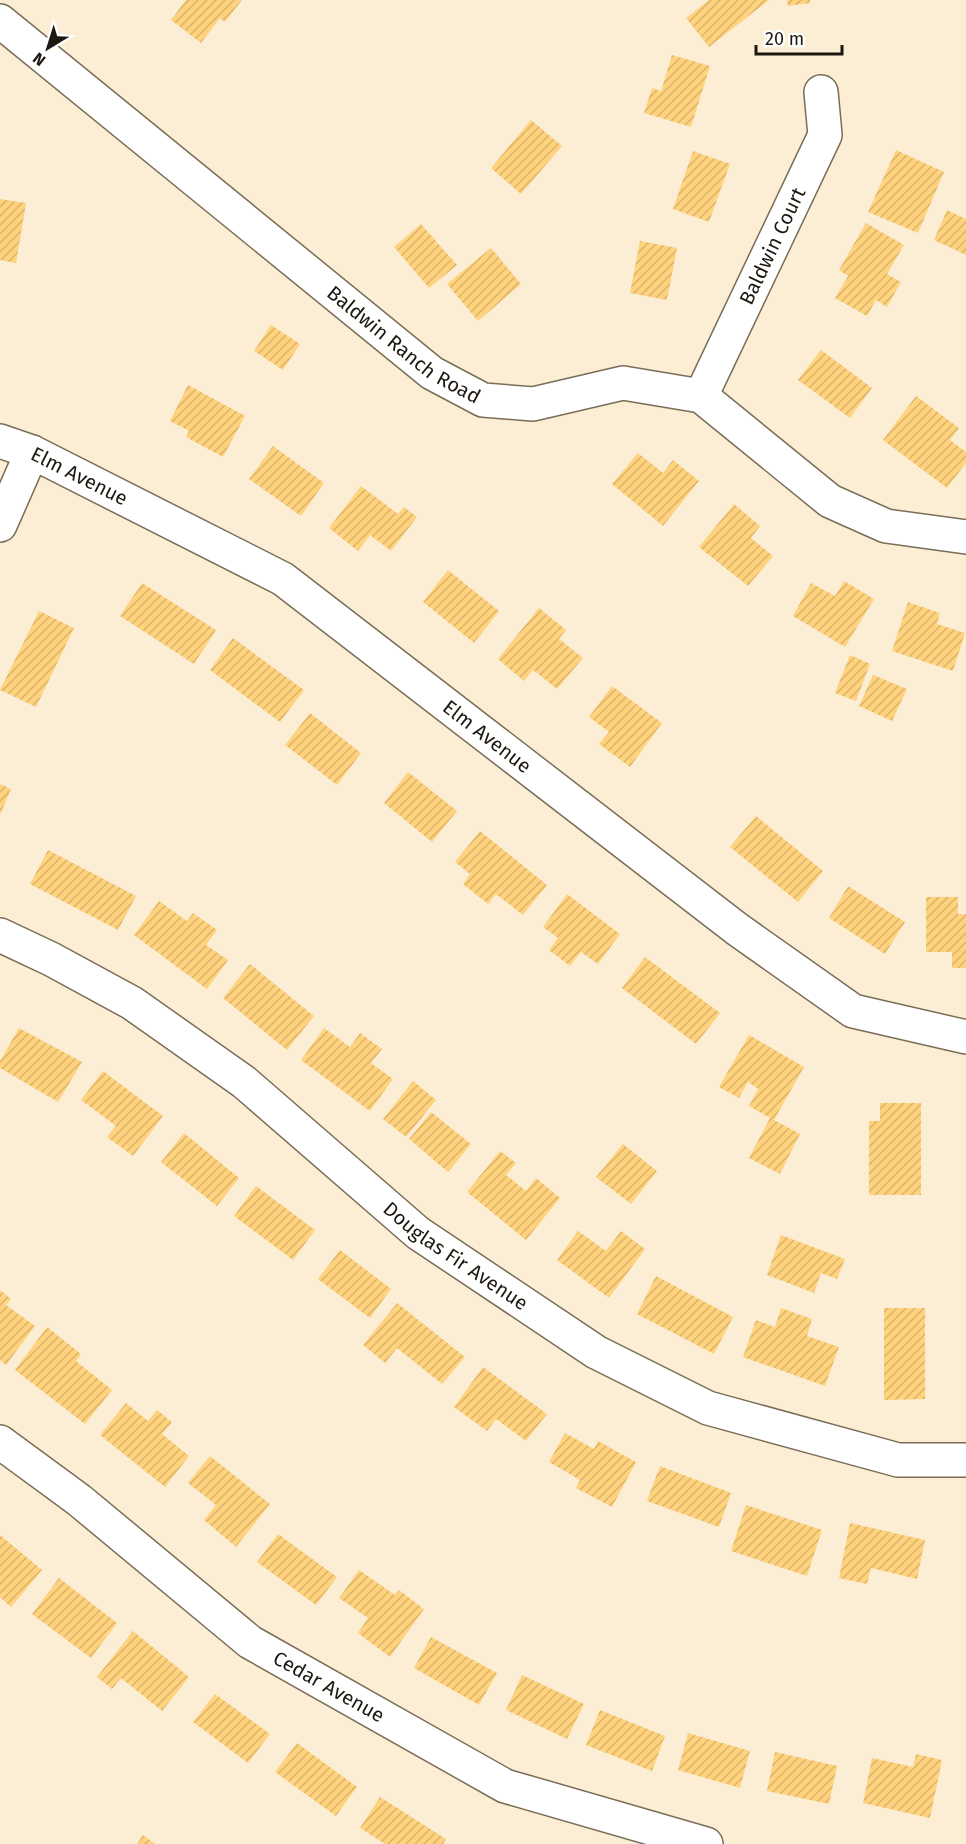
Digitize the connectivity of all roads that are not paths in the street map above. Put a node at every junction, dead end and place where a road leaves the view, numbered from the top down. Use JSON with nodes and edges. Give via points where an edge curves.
{"nodes":[{"id":1,"x":0,"y":21,"type":"edge"},
{"id":2,"x":821,"y":92,"type":"dead end"},
{"id":3,"x":701,"y":396,"type":"junction"},
{"id":4,"x":0,"y":441,"type":"edge"},
{"id":5,"x":32,"y":452,"type":"junction"},
{"id":6,"x":0,"y":525,"type":"edge"},
{"id":7,"x":966,"y":537,"type":"edge"},
{"id":8,"x":0,"y":935,"type":"edge"},
{"id":9,"x":966,"y":1037,"type":"edge"},
{"id":10,"x":0,"y":1442,"type":"edge"},
{"id":11,"x":966,"y":1460,"type":"edge"},
{"id":12,"x":706,"y":1844,"type":"edge"}],
"edges":[{"from":1,"to":3,"type":"street","name":"Baldwin Ranch Road","via":[[432,373],[483,400],[533,404],[623,383]]},
{"from":2,"to":3,"type":"street","name":"Baldwin Court","via":[[825,135]]},
{"from":3,"to":7,"type":"street","name":"Baldwin Ranch Road","via":[[831,501],[886,526]]},
{"from":4,"to":5,"type":"street","name":"Elm Avenue"},
{"from":5,"to":6,"type":"street"},
{"from":5,"to":9,"type":"street","name":"Elm Avenue","via":[[283,579],[737,930],[853,1011]]},
{"from":8,"to":11,"type":"street","name":"Douglas Fir Avenue","via":[[51,959],[150,1016],[244,1082],[418,1233],[596,1352],[708,1408],[898,1460]]},
{"from":10,"to":12,"type":"street","name":"Cedar Avenue","via":[[80,1500],[260,1648],[505,1786]]}]}
